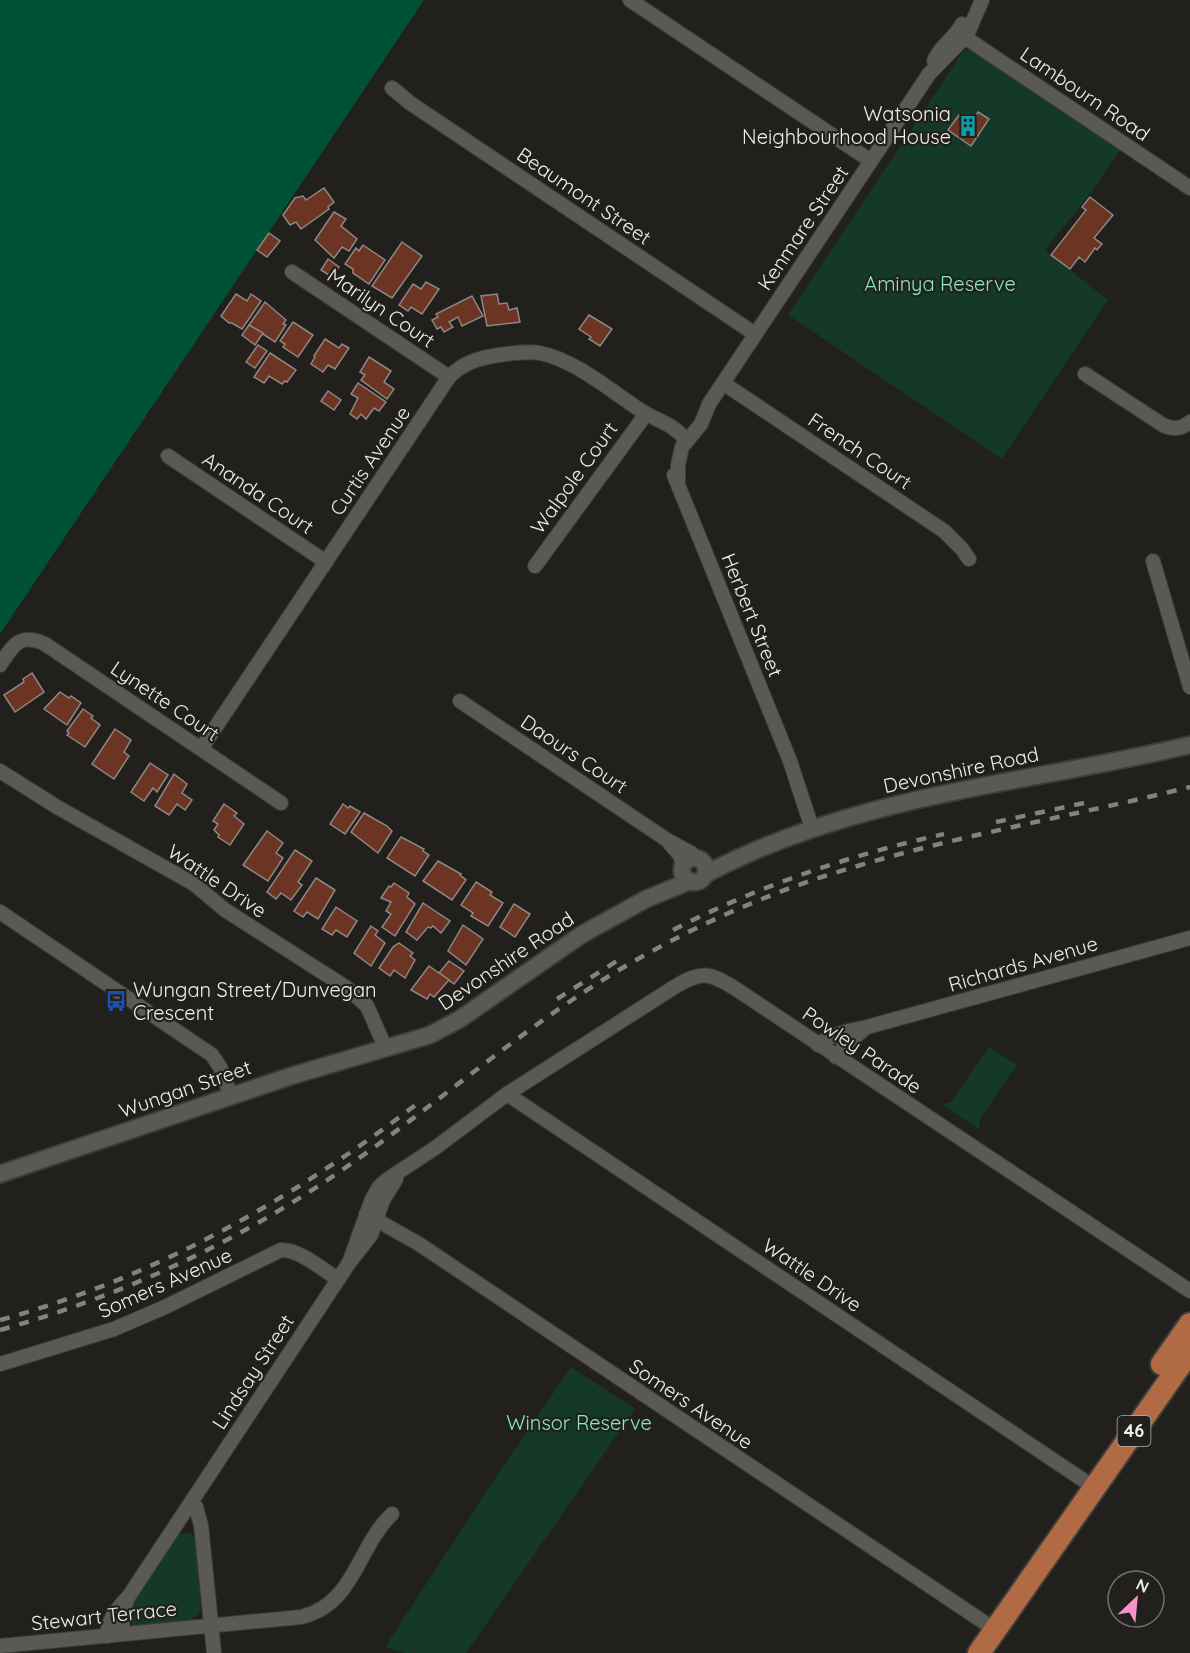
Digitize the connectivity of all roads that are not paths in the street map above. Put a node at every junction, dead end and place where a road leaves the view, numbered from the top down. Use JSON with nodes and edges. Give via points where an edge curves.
{"nodes":[{"id":1,"x":630,"y":0,"type":"edge"},
{"id":2,"x":975,"y":0,"type":"edge"},
{"id":3,"x":981,"y":0,"type":"edge"},
{"id":4,"x":962,"y":35,"type":"junction"},
{"id":5,"x":392,"y":88,"type":"dead end"},
{"id":6,"x":871,"y":161,"type":"junction"},
{"id":7,"x":1190,"y":188,"type":"edge"},
{"id":8,"x":291,"y":272,"type":"dead end"},
{"id":9,"x":755,"y":334,"type":"junction"},
{"id":10,"x":1085,"y":374,"type":"dead end"},
{"id":11,"x":449,"y":376,"type":"junction"},
{"id":12,"x":723,"y":383,"type":"junction"},
{"id":13,"x":646,"y":414,"type":"junction"},
{"id":14,"x":1190,"y":422,"type":"edge"},
{"id":15,"x":681,"y":437,"type":"junction"},
{"id":16,"x":168,"y":456,"type":"dead end"},
{"id":17,"x":969,"y":559,"type":"dead end"},
{"id":18,"x":1153,"y":561,"type":"dead end"},
{"id":19,"x":326,"y":562,"type":"junction"},
{"id":20,"x":535,"y":566,"type":"dead end"},
{"id":21,"x":0,"y":665,"type":"edge"},
{"id":22,"x":1190,"y":687,"type":"edge"},
{"id":23,"x":460,"y":701,"type":"dead end"},
{"id":24,"x":1190,"y":745,"type":"edge"},
{"id":25,"x":201,"y":748,"type":"junction"},
{"id":26,"x":0,"y":771,"type":"edge"},
{"id":27,"x":281,"y":803,"type":"dead end"},
{"id":28,"x":817,"y":826,"type":"junction"},
{"id":29,"x":693,"y":867,"type":"junction"},
{"id":30,"x":0,"y":912,"type":"edge"},
{"id":31,"x":1190,"y":938,"type":"edge"},
{"id":32,"x":867,"y":1027,"type":"junction"},
{"id":33,"x":818,"y":1045,"type":"junction"},
{"id":34,"x":386,"y":1049,"type":"junction"},
{"id":35,"x":836,"y":1057,"type":"junction"},
{"id":36,"x":507,"y":1094,"type":"junction"},
{"id":37,"x":231,"y":1096,"type":"junction"},
{"id":38,"x":0,"y":1174,"type":"edge"},
{"id":39,"x":372,"y":1217,"type":"junction"},
{"id":40,"x":338,"y":1279,"type":"junction"},
{"id":41,"x":1190,"y":1292,"type":"edge"},
{"id":42,"x":1190,"y":1324,"type":"edge"},
{"id":43,"x":1190,"y":1351,"type":"edge"},
{"id":44,"x":0,"y":1364,"type":"edge"},
{"id":45,"x":1089,"y":1484,"type":"junction"},
{"id":46,"x":190,"y":1503,"type":"junction"},
{"id":47,"x":392,"y":1514,"type":"dead end"},
{"id":48,"x":129,"y":1596,"type":"junction"},
{"id":49,"x":211,"y":1625,"type":"junction"},
{"id":50,"x":994,"y":1629,"type":"junction"},
{"id":51,"x":122,"y":1634,"type":"junction"},
{"id":52,"x":107,"y":1636,"type":"junction"},
{"id":53,"x":0,"y":1646,"type":"edge"},
{"id":54,"x":214,"y":1653,"type":"edge"},
{"id":55,"x":979,"y":1653,"type":"edge"}],
"edges":[{"from":1,"to":6,"type":"street"},
{"from":2,"to":4,"type":"street","name":"Kenmare Street","via":[[968,9]]},
{"from":3,"to":4,"type":"street","name":"Kenmare Street"},
{"from":4,"to":6,"type":"street","name":"Kenmare Street","via":[[942,46],[929,74]]},
{"from":4,"to":7,"type":"street","name":"Lambourn Road"},
{"from":5,"to":9,"type":"street","name":"Beaumont Street"},
{"from":6,"to":9,"type":"street","name":"Kenmare Street"},
{"from":8,"to":11,"type":"street","name":"Marilyn Court"},
{"from":9,"to":12,"type":"street","name":"Kenmare Street"},
{"from":10,"to":14,"type":"street","via":[[1163,425],[1177,428]]},
{"from":11,"to":13,"type":"street","name":"Curtis Avenue","via":[[474,360],[540,353],[566,362]]},
{"from":11,"to":19,"type":"street","name":"Curtis Avenue"},
{"from":12,"to":15,"type":"street","name":"Kenmare Street","via":[[701,424]]},
{"from":12,"to":17,"type":"street","name":"French Court","via":[[944,531]]},
{"from":13,"to":15,"type":"street","name":"Curtis Avenue","via":[[664,421]]},
{"from":13,"to":20,"type":"street","name":"Walpole Court"},
{"from":15,"to":28,"type":"street","name":"Herbert Street","via":[[678,483]]},
{"from":16,"to":19,"type":"street","name":"Ananda Court"},
{"from":18,"to":22,"type":"street"},
{"from":19,"to":25,"type":"street","name":"Curtis Avenue"},
{"from":21,"to":25,"type":"street","name":"Lynette Court","via":[[16,644],[25,639],[37,640]]},
{"from":23,"to":29,"type":"street","name":"Daours Court","via":[[667,840]]},
{"from":24,"to":28,"type":"street","name":"Devonshire Road","via":[[942,793]]},
{"from":25,"to":27,"type":"street","name":"Lynette Court"},
{"from":26,"to":34,"type":"street","name":"Wattle Drive","via":[[194,884],[225,910],[347,988],[367,1006]]},
{"from":28,"to":29,"type":"street","name":"Devonshire Road","via":[[745,853]]},
{"from":29,"to":34,"type":"street","name":"Devonshire Road","via":[[556,951],[460,1019],[430,1035]]},
{"from":30,"to":37,"type":"street","via":[[212,1055]]},
{"from":31,"to":32,"type":"street","name":"Richards Avenue"},
{"from":32,"to":33,"type":"street","name":"Richards Avenue","via":[[842,1032]]},
{"from":32,"to":35,"type":"street","name":"Richards Avenue"},
{"from":33,"to":35,"type":"street","name":"Powley Parade"},
{"from":33,"to":36,"type":"street","name":"Powley Parade","via":[[718,977],[703,974],[689,978]]},
{"from":34,"to":37,"type":"street","name":"Wungan Street"},
{"from":35,"to":41,"type":"street","name":"Powley Parade"},
{"from":36,"to":39,"type":"street","name":"Lindsay Street","via":[[380,1187],[372,1199]]},
{"from":36,"to":45,"type":"street","name":"Wattle Drive"},
{"from":37,"to":38,"type":"street","name":"Wungan Street"},
{"from":39,"to":40,"type":"street","name":"Lindsay Street"},
{"from":39,"to":50,"type":"street","name":"Somers Avenue","via":[[419,1244]]},
{"from":40,"to":44,"type":"street","name":"Somers Avenue","via":[[299,1254],[282,1250],[114,1329]]},
{"from":40,"to":46,"type":"street","name":"Lindsay Street"},
{"from":42,"to":45,"type":"highway","number":"46"},
{"from":43,"to":45,"type":"highway","number":"46"},
{"from":45,"to":50,"type":"highway","number":"46","via":[[1048,1533]]},
{"from":46,"to":48,"type":"street","name":"Lindsay Street"},
{"from":46,"to":49,"type":"street","via":[[196,1507],[201,1525]]},
{"from":47,"to":49,"type":"street","name":"Stewart Terrace","via":[[382,1524],[352,1578],[327,1606],[301,1617]]},
{"from":48,"to":51,"type":"street","name":"Lindsay Street"},
{"from":48,"to":52,"type":"street","name":"Lindsay Street","via":[[110,1618]]},
{"from":49,"to":51,"type":"street","name":"Stewart Terrace"},
{"from":49,"to":54,"type":"street"},
{"from":50,"to":55,"type":"highway","number":"46"},
{"from":51,"to":52,"type":"street","name":"Stewart Terrace"},
{"from":52,"to":53,"type":"street","name":"Stewart Terrace"}]}
